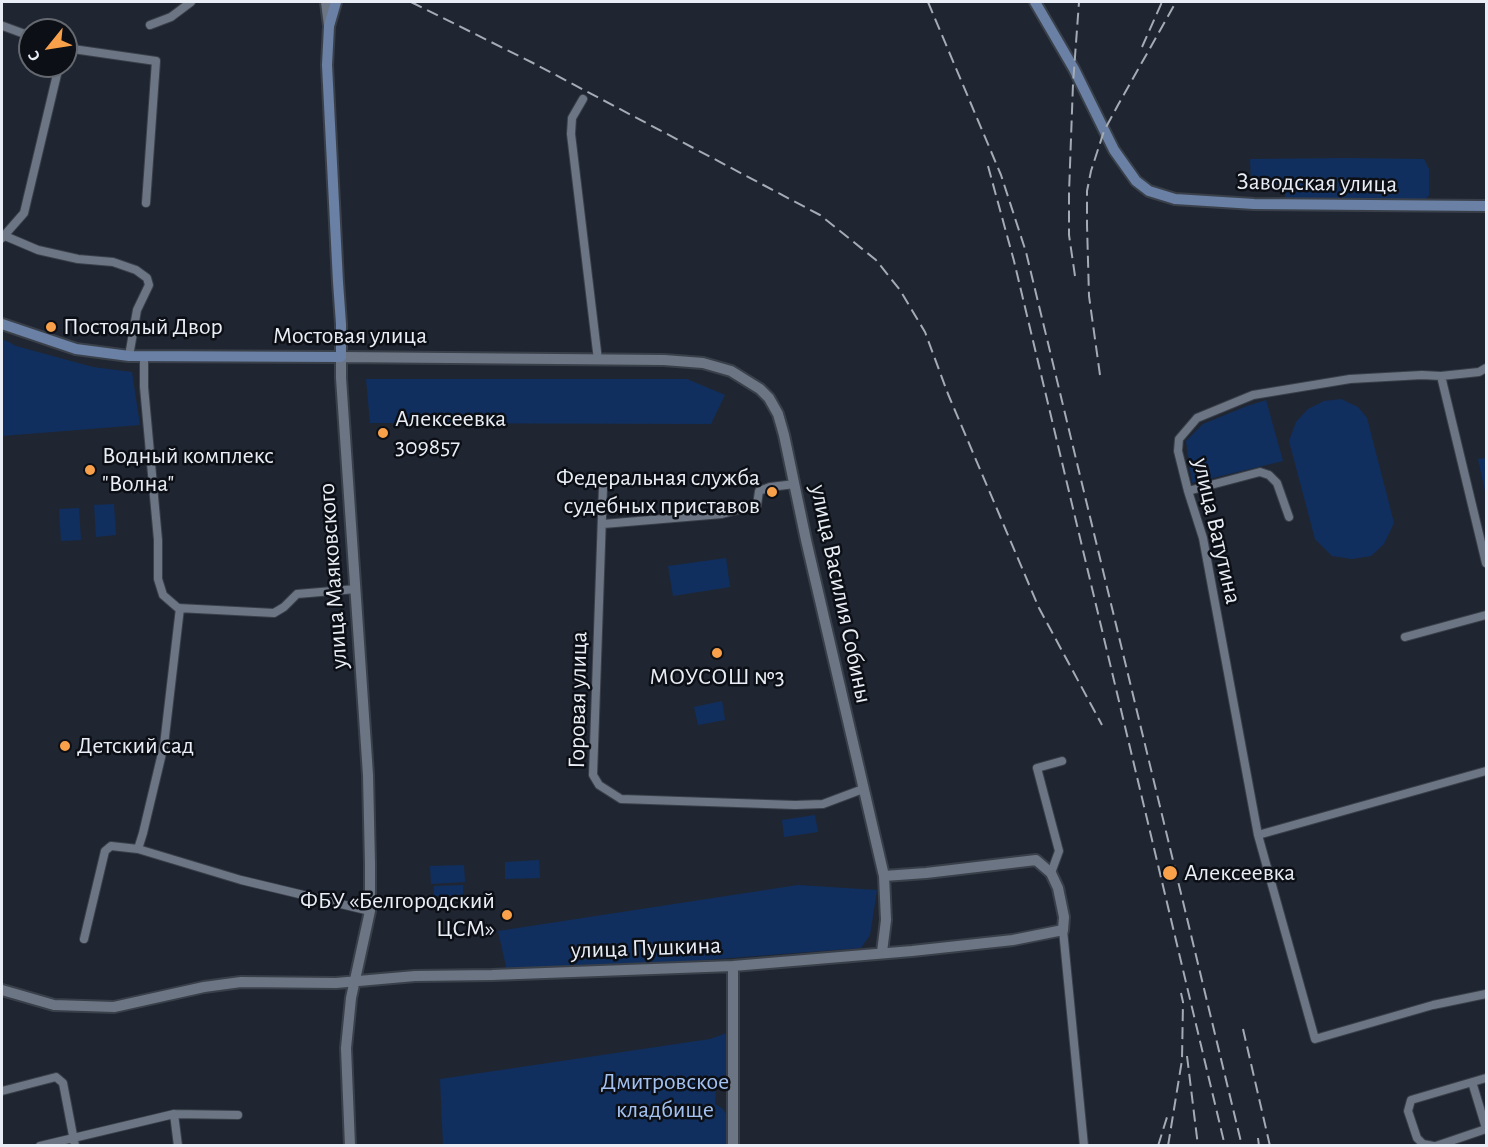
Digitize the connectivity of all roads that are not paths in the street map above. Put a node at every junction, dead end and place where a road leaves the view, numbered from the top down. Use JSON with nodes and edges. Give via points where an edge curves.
{"nodes":[{"id":1,"x":191,"y":2,"type":"edge"},
{"id":2,"x":326,"y":2,"type":"edge"},
{"id":3,"x":336,"y":2,"type":"edge"},
{"id":4,"x":1035,"y":2,"type":"edge"},
{"id":5,"x":150,"y":25,"type":"dead end"},
{"id":6,"x":3,"y":26,"type":"dead end"},
{"id":7,"x":329,"y":26,"type":"junction"},
{"id":8,"x":18,"y":32,"type":"edge"},
{"id":9,"x":78,"y":50,"type":"edge"},
{"id":10,"x":56,"y":78,"type":"edge"},
{"id":11,"x":583,"y":99,"type":"dead end"},
{"id":12,"x":146,"y":203,"type":"dead end"},
{"id":13,"x":1486,"y":206,"type":"edge"},
{"id":14,"x":3,"y":237,"type":"edge"},
{"id":15,"x":2,"y":324,"type":"edge"},
{"id":16,"x":129,"y":356,"type":"junction"},
{"id":17,"x":144,"y":357,"type":"junction"},
{"id":18,"x":341,"y":357,"type":"junction"},
{"id":19,"x":598,"y":360,"type":"junction"},
{"id":20,"x":703,"y":363,"type":"joint"},
{"id":21,"x":1486,"y":368,"type":"edge"},
{"id":22,"x":1441,"y":376,"type":"junction"},
{"id":23,"x":795,"y":484,"type":"junction"},
{"id":24,"x":603,"y":487,"type":"dead end"},
{"id":25,"x":1188,"y":491,"type":"junction"},
{"id":26,"x":1289,"y":517,"type":"dead end"},
{"id":27,"x":603,"y":524,"type":"junction"},
{"id":28,"x":1486,"y":563,"type":"edge"},
{"id":29,"x":356,"y":589,"type":"junction"},
{"id":30,"x":180,"y":608,"type":"junction"},
{"id":31,"x":1486,"y":615,"type":"edge"},
{"id":32,"x":1405,"y":637,"type":"dead end"},
{"id":33,"x":1062,"y":761,"type":"dead end"},
{"id":34,"x":1486,"y":771,"type":"edge"},
{"id":35,"x":863,"y":789,"type":"junction"},
{"id":36,"x":1258,"y":835,"type":"junction"},
{"id":37,"x":138,"y":849,"type":"junction"},
{"id":38,"x":1051,"y":873,"type":"junction"},
{"id":39,"x":884,"y":876,"type":"junction"},
{"id":40,"x":370,"y":911,"type":"junction"},
{"id":41,"x":1062,"y":930,"type":"junction"},
{"id":42,"x":84,"y":939,"type":"dead end"},
{"id":43,"x":882,"y":952,"type":"junction"},
{"id":44,"x":733,"y":966,"type":"junction"},
{"id":45,"x":357,"y":980,"type":"junction"},
{"id":46,"x":2,"y":990,"type":"edge"},
{"id":47,"x":1486,"y":994,"type":"edge"},
{"id":48,"x":1486,"y":1078,"type":"edge"},
{"id":49,"x":1472,"y":1082,"type":"junction"},
{"id":50,"x":2,"y":1090,"type":"edge"},
{"id":51,"x":174,"y":1114,"type":"junction"},
{"id":52,"x":238,"y":1115,"type":"dead end"},
{"id":53,"x":1486,"y":1129,"type":"edge"},
{"id":54,"x":75,"y":1142,"type":"edge"},
{"id":55,"x":40,"y":1146,"type":"edge"},
{"id":56,"x":178,"y":1146,"type":"edge"},
{"id":57,"x":350,"y":1146,"type":"edge"},
{"id":58,"x":733,"y":1146,"type":"edge"},
{"id":59,"x":1084,"y":1146,"type":"edge"},
{"id":60,"x":1434,"y":1146,"type":"edge"}],
"edges":[{"from":1,"to":5,"type":"street","via":[[171,17]]},
{"from":2,"to":7,"type":"street","name":"улица Маяковского"},
{"from":3,"to":7,"type":"main road"},
{"from":4,"to":13,"type":"main road","name":"Заводская улица","via":[[1114,150],[1136,181],[1149,191],[1175,199],[1254,204]]},
{"from":6,"to":8,"type":"street"},
{"from":7,"to":18,"type":"main road","name":"улица Маяковского","via":[[327,65]]},
{"from":9,"to":12,"type":"street","via":[[156,61]]},
{"from":10,"to":14,"type":"street","via":[[24,213]]},
{"from":11,"to":19,"type":"street","via":[[572,118],[571,134]]},
{"from":14,"to":16,"type":"street","via":[[38,250],[113,262],[147,278],[149,285],[137,310]]},
{"from":15,"to":16,"type":"main road","name":"Мостовая улица","via":[[75,349]]},
{"from":16,"to":17,"type":"main road","name":"Мостовая улица"},
{"from":17,"to":18,"type":"main road","name":"Мостовая улица"},
{"from":17,"to":30,"type":"street","via":[[158,579],[163,595]]},
{"from":18,"to":19,"type":"street","name":"Мостовая улица"},
{"from":18,"to":29,"type":"street","name":"улица Маяковского"},
{"from":19,"to":20,"type":"street","name":"Мостовая улица"},
{"from":20,"to":23,"type":"street","name":"улица Василия Собины","via":[[732,371],[769,398],[778,414]]},
{"from":21,"to":22,"type":"street","name":"улица Ватутина"},
{"from":22,"to":25,"type":"street","name":"улица Ватутина","via":[[1350,380],[1253,395],[1217,408],[1197,418],[1179,439],[1178,451]]},
{"from":22,"to":28,"type":"street"},
{"from":23,"to":27,"type":"street","via":[[759,491],[757,504],[722,514]]},
{"from":23,"to":35,"type":"street","name":"улица Василия Собины"},
{"from":24,"to":27,"type":"street","name":"Горовая улица"},
{"from":25,"to":26,"type":"street","via":[[1260,472],[1277,483]]},
{"from":25,"to":36,"type":"street","name":"улица Ватутина","via":[[1203,538]]},
{"from":27,"to":35,"type":"street","name":"Горовая улица","via":[[593,775],[598,785],[621,799],[795,805],[823,804]]},
{"from":29,"to":30,"type":"street","via":[[297,594],[274,613]]},
{"from":29,"to":40,"type":"street","name":"улица Маяковского","via":[[368,775]]},
{"from":30,"to":37,"type":"street","via":[[164,745]]},
{"from":31,"to":32,"type":"street"},
{"from":33,"to":38,"type":"street","via":[[1037,768],[1059,850]]},
{"from":34,"to":36,"type":"street"},
{"from":35,"to":39,"type":"street","name":"улица Василия Собины"},
{"from":36,"to":47,"type":"street","name":"улица Ватутина","via":[[1315,1039]]},
{"from":37,"to":40,"type":"street","via":[[240,880]]},
{"from":37,"to":42,"type":"street","via":[[111,846],[105,851]]},
{"from":38,"to":39,"type":"street","via":[[1036,860]]},
{"from":38,"to":41,"type":"street","via":[[1061,894]]},
{"from":39,"to":43,"type":"street","name":"улица Василия Собины","via":[[886,920]]},
{"from":40,"to":45,"type":"street","name":"улица Маяковского"},
{"from":41,"to":43,"type":"street","name":"улица Пушкина","via":[[1013,940]]},
{"from":41,"to":59,"type":"street"},
{"from":43,"to":44,"type":"street","name":"улица Пушкина"},
{"from":44,"to":45,"type":"street","name":"улица Пушкина"},
{"from":44,"to":58,"type":"street"},
{"from":45,"to":46,"type":"street","name":"улица Пушкина","via":[[241,982],[114,1006],[54,1005]]},
{"from":45,"to":57,"type":"street","name":"улица Маяковского","via":[[351,998],[346,1048]]},
{"from":48,"to":49,"type":"street"},
{"from":49,"to":53,"type":"street"},
{"from":49,"to":60,"type":"street","via":[[1411,1100],[1408,1111],[1417,1138]]},
{"from":50,"to":54,"type":"street","via":[[56,1077],[63,1083]]},
{"from":51,"to":52,"type":"street"},
{"from":51,"to":54,"type":"street"},
{"from":51,"to":56,"type":"street"},
{"from":53,"to":60,"type":"street"},
{"from":54,"to":55,"type":"street"}]}
